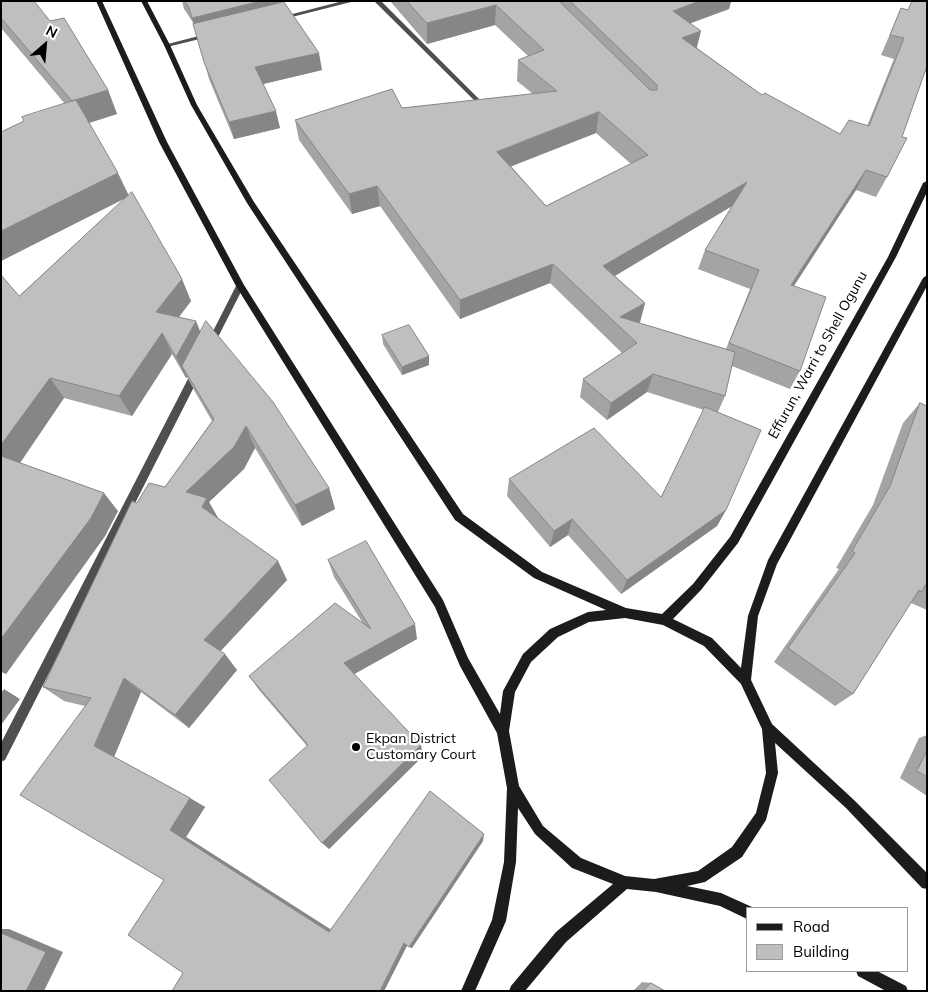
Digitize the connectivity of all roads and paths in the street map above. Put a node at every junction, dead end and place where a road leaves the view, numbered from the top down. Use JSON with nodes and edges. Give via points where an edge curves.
{"nodes":[{"id":1,"x":99,"y":1,"type":"edge"},
{"id":2,"x":144,"y":1,"type":"edge"},
{"id":3,"x":352,"y":1,"type":"edge"},
{"id":4,"x":376,"y":1,"type":"edge"},
{"id":5,"x":270,"y":21,"type":"edge"},
{"id":6,"x":214,"y":34,"type":"edge"},
{"id":7,"x":167,"y":45,"type":"junction"},
{"id":8,"x":489,"y":111,"type":"edge"},
{"id":9,"x":927,"y":183,"type":"edge"},
{"id":10,"x":927,"y":278,"type":"edge"},
{"id":11,"x":240,"y":286,"type":"junction"},
{"id":12,"x":625,"y":613,"type":"junction"},
{"id":13,"x":664,"y":620,"type":"junction"},
{"id":14,"x":745,"y":680,"type":"junction"},
{"id":15,"x":768,"y":728,"type":"junction"},
{"id":16,"x":502,"y":731,"type":"junction"},
{"id":17,"x":1,"y":756,"type":"edge"},
{"id":18,"x":513,"y":788,"type":"junction"},
{"id":19,"x":625,"y":882,"type":"junction"},
{"id":20,"x":927,"y":883,"type":"edge"},
{"id":21,"x":654,"y":886,"type":"junction"},
{"id":22,"x":746,"y":912,"type":"edge"},
{"id":23,"x":865,"y":972,"type":"edge"},
{"id":24,"x":468,"y":991,"type":"edge"},
{"id":25,"x":516,"y":991,"type":"edge"},
{"id":26,"x":901,"y":991,"type":"edge"}],
"edges":[{"from":1,"to":11,"type":"main road","via":[[163,142]]},
{"from":2,"to":7,"type":"main road"},
{"from":3,"to":5,"type":"street"},
{"from":4,"to":8,"type":"street"},
{"from":6,"to":7,"type":"street"},
{"from":7,"to":12,"type":"main road","via":[[194,105],[250,203],[459,517],[538,575]]},
{"from":9,"to":13,"type":"main road","name":"Effurun, Warri to Shell Ogunu","via":[[892,257],[734,540],[697,588]]},
{"from":10,"to":14,"type":"main road","via":[[772,563],[754,616]]},
{"from":11,"to":16,"type":"main road","via":[[439,604],[464,662]]},
{"from":11,"to":17,"type":"street"},
{"from":12,"to":13,"type":"main road"},
{"from":12,"to":16,"type":"main road","via":[[588,617],[554,633],[527,658],[509,691]]},
{"from":13,"to":14,"type":"main road","via":[[708,642]]},
{"from":14,"to":15,"type":"main road"},
{"from":15,"to":20,"type":"main road","via":[[850,804]]},
{"from":15,"to":21,"type":"main road","via":[[772,773],[762,816],[737,852],[700,877]]},
{"from":16,"to":18,"type":"main road"},
{"from":18,"to":19,"type":"main road","via":[[539,830],[577,863]]},
{"from":18,"to":24,"type":"main road","via":[[510,862],[500,921]]},
{"from":19,"to":21,"type":"main road"},
{"from":19,"to":25,"type":"main road","via":[[560,937]]},
{"from":21,"to":22,"type":"main road","via":[[721,900]]},
{"from":23,"to":26,"type":"main road"}]}
